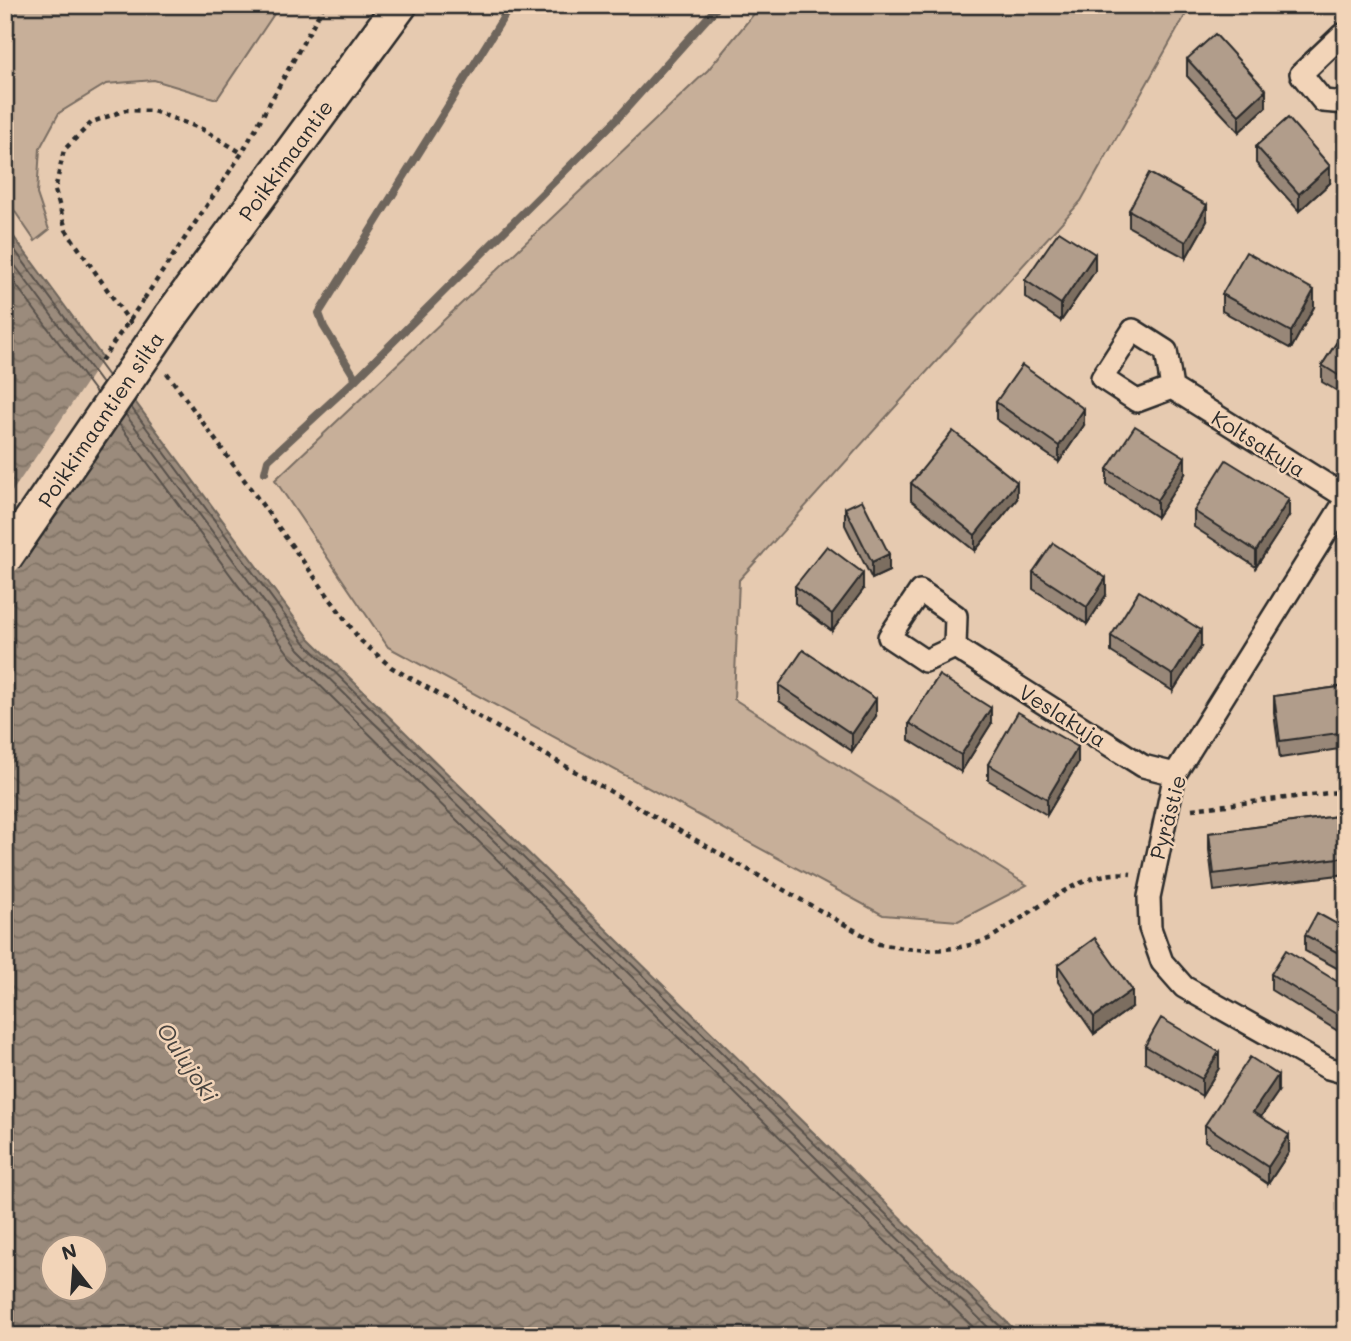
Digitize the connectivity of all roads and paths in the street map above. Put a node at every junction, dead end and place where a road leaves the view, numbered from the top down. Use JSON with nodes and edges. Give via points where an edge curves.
{"nodes":[{"id":1,"x":324,"y":5,"type":"edge"},
{"id":2,"x":400,"y":5,"type":"edge"},
{"id":3,"x":1346,"y":39,"type":"edge"},
{"id":4,"x":1346,"y":103,"type":"edge"},
{"id":5,"x":242,"y":153,"type":"junction"},
{"id":6,"x":157,"y":307,"type":"junction"},
{"id":7,"x":136,"y":330,"type":"dead end"},
{"id":8,"x":160,"y":363,"type":"dead end"},
{"id":9,"x":1172,"y":388,"type":"dead end"},
{"id":10,"x":1346,"y":498,"type":"edge"},
{"id":11,"x":5,"y":558,"type":"edge"},
{"id":12,"x":955,"y":647,"type":"dead end"},
{"id":13,"x":1175,"y":774,"type":"junction"},
{"id":14,"x":1346,"y":791,"type":"edge"},
{"id":15,"x":1166,"y":812,"type":"junction"},
{"id":16,"x":1152,"y":876,"type":"junction"},
{"id":17,"x":1346,"y":1073,"type":"edge"}],
"edges":[{"from":1,"to":5,"type":"path"},
{"from":2,"to":6,"type":"main road","name":"Poikkimaantie"},
{"from":3,"to":4,"type":"street","via":[[1342,35],[1301,74],[1323,102]]},
{"from":5,"to":6,"type":"path"},
{"from":5,"to":7,"type":"path","via":[[190,124],[153,111],[126,110],[92,122],[64,150],[55,190],[66,230]]},
{"from":6,"to":11,"type":"main road","name":"Poikkimaantien silta","bridge":true},
{"from":8,"to":16,"type":"path","via":[[360,640],[391,667],[879,944],[911,950],[944,949],[986,940],[1060,893],[1094,878],[1123,873]]},
{"from":9,"to":10,"type":"street","name":"Koltsakuja"},
{"from":10,"to":13,"type":"street","name":"Pyrästie"},
{"from":12,"to":13,"type":"street","name":"Veslakuja","via":[[1143,766]]},
{"from":13,"to":15,"type":"street","name":"Pyrästie"},
{"from":14,"to":15,"type":"path"},
{"from":15,"to":16,"type":"street","name":"Pyrästie"},
{"from":16,"to":17,"type":"street","name":"Pyrästie","via":[[1150,928],[1162,962],[1184,986],[1328,1068]]}]}
